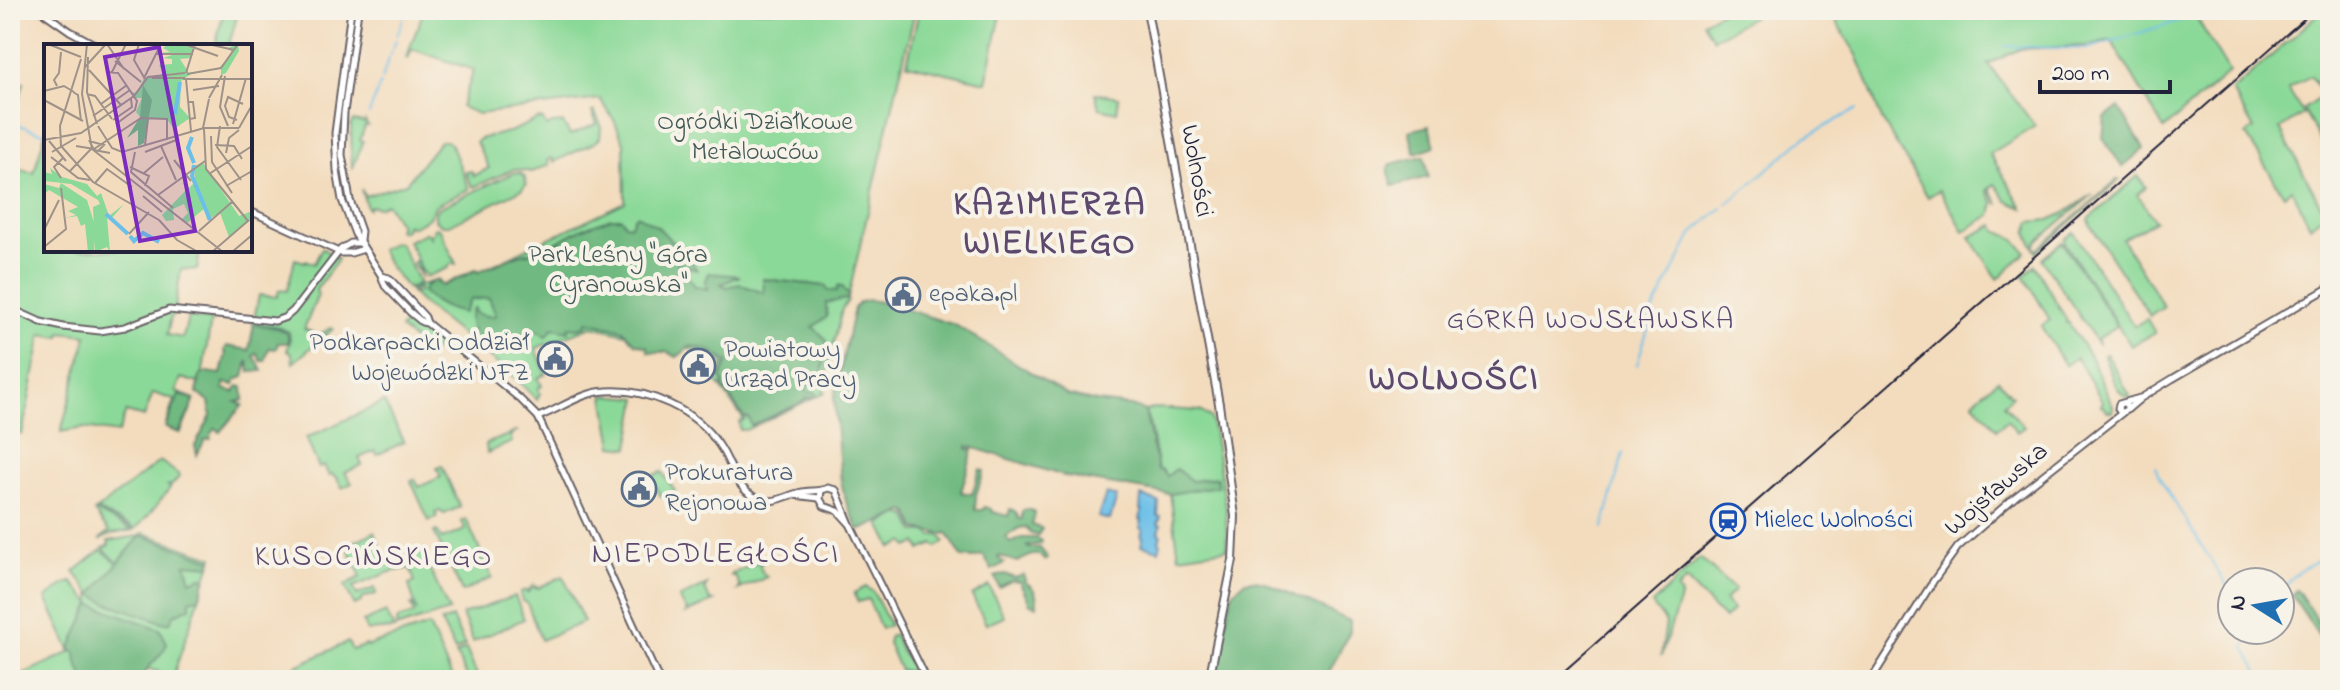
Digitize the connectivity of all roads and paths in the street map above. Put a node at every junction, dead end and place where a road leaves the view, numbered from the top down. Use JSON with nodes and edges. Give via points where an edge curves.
{"nodes":[{"id":1,"x":40,"y":10,"type":"edge"},
{"id":2,"x":351,"y":10,"type":"edge"},
{"id":3,"x":358,"y":10,"type":"edge"},
{"id":4,"x":1147,"y":10,"type":"edge"},
{"id":5,"x":94,"y":44,"type":"edge"},
{"id":6,"x":252,"y":212,"type":"edge"},
{"id":7,"x":362,"y":244,"type":"junction"},
{"id":8,"x":339,"y":251,"type":"junction"},
{"id":9,"x":2330,"y":287,"type":"edge"},
{"id":10,"x":10,"y":308,"type":"edge"},
{"id":11,"x":538,"y":417,"type":"junction"},
{"id":12,"x":821,"y":491,"type":"junction"},
{"id":13,"x":793,"y":495,"type":"junction"},
{"id":14,"x":820,"y":499,"type":"junction"},
{"id":15,"x":840,"y":502,"type":"junction"},
{"id":16,"x":834,"y":509,"type":"junction"},
{"id":17,"x":850,"y":524,"type":"junction"},
{"id":18,"x":659,"y":680,"type":"edge"},
{"id":19,"x":927,"y":680,"type":"edge"},
{"id":20,"x":1209,"y":680,"type":"edge"},
{"id":21,"x":1871,"y":680,"type":"edge"}],
"edges":[{"from":1,"to":5,"type":"street"},
{"from":2,"to":7,"type":"street","via":[[335,154],[342,200]]},
{"from":3,"to":7,"type":"street","via":[[342,155]]},
{"from":4,"to":20,"type":"main road","name":"Wolności","via":[[1234,505],[1235,547]]},
{"from":6,"to":8,"type":"street"},
{"from":7,"to":8,"type":"street","via":[[351,243]]},
{"from":7,"to":11,"type":"street","via":[[385,286],[402,304]]},
{"from":8,"to":10,"type":"street","via":[[293,311],[275,321],[169,310],[100,331],[41,322]]},
{"from":9,"to":21,"type":"street","name":"Wojsławska","via":[[2123,408],[2005,506],[1958,547]]},
{"from":11,"to":13,"type":"street","via":[[603,391],[655,399],[705,428],[742,489],[752,496],[770,501]]},
{"from":11,"to":18,"type":"street"},
{"from":12,"to":13,"type":"street"},
{"from":12,"to":14,"type":"street"},
{"from":12,"to":15,"type":"street","via":[[836,490]]},
{"from":13,"to":14,"type":"street"},
{"from":14,"to":16,"type":"street"},
{"from":15,"to":16,"type":"street"},
{"from":15,"to":17,"type":"street"},
{"from":16,"to":17,"type":"street"},
{"from":17,"to":19,"type":"street"}]}
